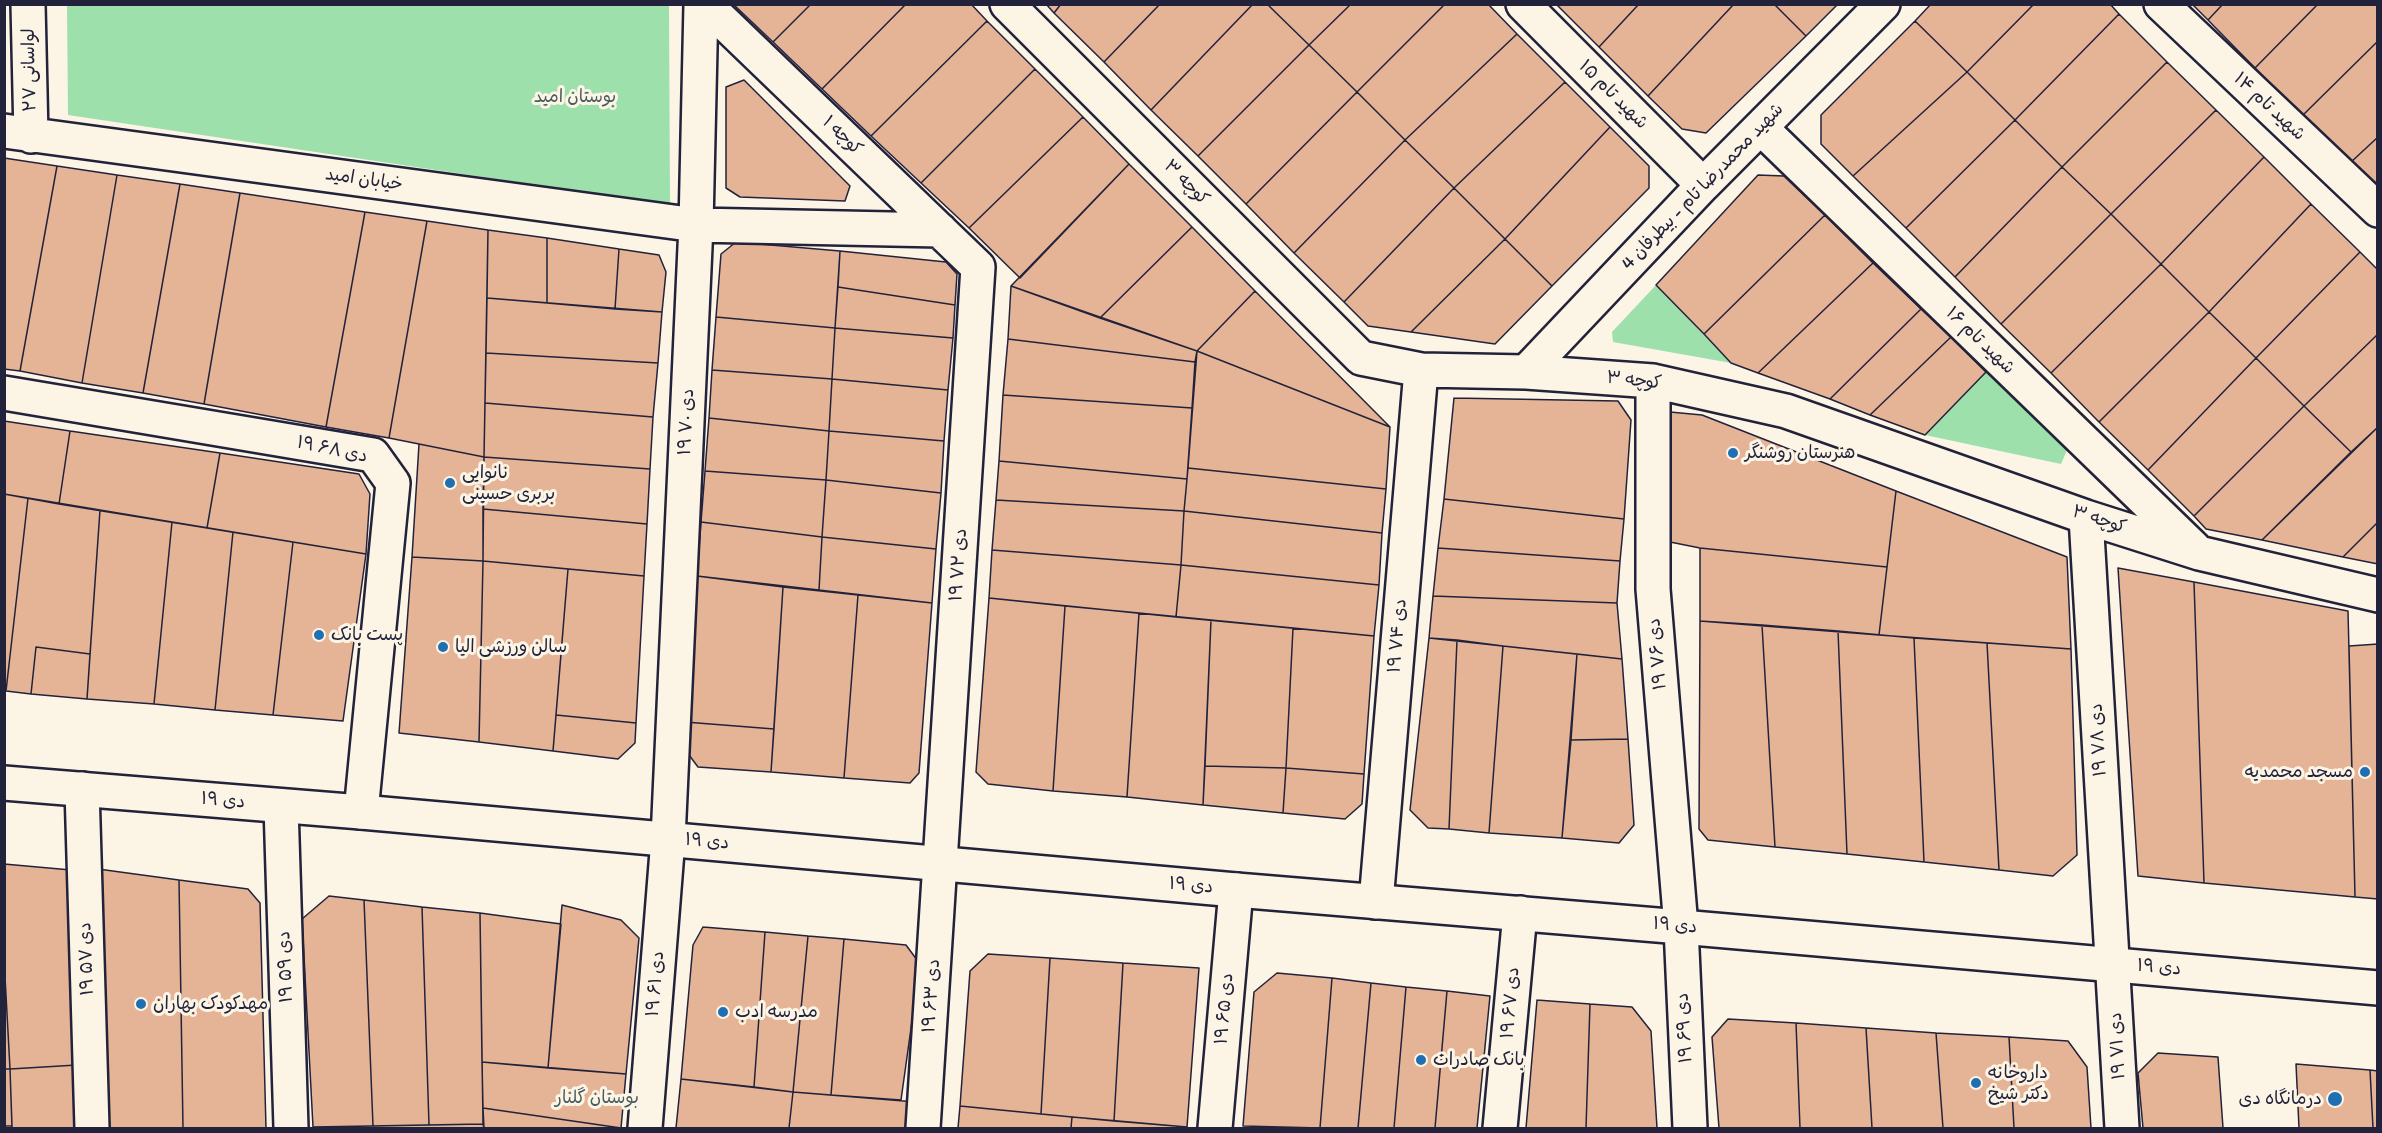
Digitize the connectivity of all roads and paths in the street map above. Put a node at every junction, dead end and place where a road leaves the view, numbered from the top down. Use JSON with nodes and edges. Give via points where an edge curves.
{"nodes":[{"id":1,"x":28,"y":4,"type":"edge"},
{"id":2,"x":703,"y":4,"type":"edge"},
{"id":3,"x":1007,"y":4,"type":"edge"},
{"id":4,"x":1523,"y":4,"type":"edge"},
{"id":5,"x":1883,"y":4,"type":"edge"},
{"id":6,"x":2161,"y":4,"type":"edge"},
{"id":7,"x":18,"y":78,"type":"edge"},
{"id":8,"x":1761,"y":128,"type":"junction"},
{"id":9,"x":18,"y":133,"type":"edge"},
{"id":10,"x":1703,"y":185,"type":"junction"},
{"id":11,"x":2378,"y":210,"type":"edge"},
{"id":12,"x":696,"y":225,"type":"junction"},
{"id":13,"x":940,"y":230,"type":"junction"},
{"id":14,"x":978,"y":267,"type":"joint"},
{"id":15,"x":1421,"y":370,"type":"junction"},
{"id":16,"x":1526,"y":372,"type":"junction"},
{"id":17,"x":1653,"y":381,"type":"junction"},
{"id":18,"x":4,"y":393,"type":"edge"},
{"id":19,"x":2086,"y":517,"type":"junction"},
{"id":20,"x":2199,"y":553,"type":"junction"},
{"id":21,"x":2378,"y":595,"type":"edge"},
{"id":22,"x":4,"y":783,"type":"edge"},
{"id":23,"x":82,"y":789,"type":"junction"},
{"id":24,"x":281,"y":806,"type":"junction"},
{"id":25,"x":361,"y":812,"type":"junction"},
{"id":26,"x":668,"y":838,"type":"junction"},
{"id":27,"x":940,"y":864,"type":"junction"},
{"id":28,"x":1236,"y":890,"type":"junction"},
{"id":29,"x":1376,"y":902,"type":"junction"},
{"id":30,"x":1520,"y":913,"type":"junction"},
{"id":31,"x":1680,"y":927,"type":"junction"},
{"id":32,"x":2113,"y":964,"type":"junction"},
{"id":33,"x":2378,"y":988,"type":"edge"},
{"id":34,"x":92,"y":1128,"type":"edge"},
{"id":35,"x":291,"y":1128,"type":"edge"},
{"id":36,"x":645,"y":1128,"type":"edge"},
{"id":37,"x":923,"y":1128,"type":"edge"},
{"id":38,"x":1215,"y":1128,"type":"edge"},
{"id":39,"x":1500,"y":1128,"type":"edge"},
{"id":40,"x":1690,"y":1128,"type":"edge"},
{"id":41,"x":2122,"y":1128,"type":"edge"}],
"edges":[{"from":1,"to":7,"type":"street","name":"لواسانی ۲۷"},
{"from":2,"to":12,"type":"street","name":"۱۹ دی ۷۰"},
{"from":2,"to":13,"type":"street","name":"کوچه ۱"},
{"from":3,"to":15,"type":"street","name":"کوچه ۳","via":[[1361,358]]},
{"from":4,"to":10,"type":"street","name":"شهید تام ۱۵"},
{"from":5,"to":8,"type":"street","name":"شهید محمدرضا تام - بیطرفان 4"},
{"from":6,"to":11,"type":"street","name":"شهید تام ۱۴"},
{"from":7,"to":9,"type":"street","name":"لواسانی ۲۷"},
{"from":8,"to":10,"type":"street","name":"شهید محمدرضا تام - بیطرفان 4"},
{"from":8,"to":20,"type":"street","name":"شهید تام ۱۶"},
{"from":9,"to":12,"type":"street","name":"خیابان امید"},
{"from":10,"to":16,"type":"street","name":"شهید محمدرضا تام - بیطرفان 4"},
{"from":12,"to":13,"type":"street","name":"خیابان امید"},
{"from":12,"to":26,"type":"street","name":"۱۹ دی ۷۰"},
{"from":13,"to":14,"type":"street","name":"کوچه ۱"},
{"from":14,"to":27,"type":"street","name":"۱۹ دی ۷۲"},
{"from":15,"to":16,"type":"street","name":"کوچه ۳"},
{"from":15,"to":29,"type":"street","name":"۱۹ دی ۷۴"},
{"from":16,"to":17,"type":"street","name":"کوچه ۳"},
{"from":17,"to":19,"type":"street","name":"کوچه ۳","via":[[1786,411]]},
{"from":17,"to":31,"type":"street","name":"۱۹ دی ۷۶","via":[[1653,589]]},
{"from":18,"to":25,"type":"street","name":"۱۹ دی ۶۸","via":[[373,455],[393,483]]},
{"from":19,"to":20,"type":"street","name":"کوچه ۳"},
{"from":19,"to":32,"type":"street","name":"۱۹ دی ۷۸"},
{"from":20,"to":21,"type":"street","name":"کوچه ۳"},
{"from":22,"to":23,"type":"street","name":"۱۹ دی"},
{"from":23,"to":24,"type":"street","name":"۱۹ دی"},
{"from":23,"to":34,"type":"street","name":"۱۹ دی ۵۷"},
{"from":24,"to":25,"type":"street","name":"۱۹ دی"},
{"from":24,"to":35,"type":"street","name":"۱۹ دی ۵۹"},
{"from":25,"to":26,"type":"street","name":"۱۹ دی"},
{"from":26,"to":27,"type":"street","name":"۱۹ دی"},
{"from":26,"to":36,"type":"street","name":"۱۹ دی ۶۱"},
{"from":27,"to":28,"type":"street","name":"۱۹ دی"},
{"from":27,"to":37,"type":"street","name":"۱۹ دی ۶۳"},
{"from":28,"to":29,"type":"street","name":"۱۹ دی"},
{"from":28,"to":38,"type":"street","name":"۱۹ دی ۶۵"},
{"from":29,"to":30,"type":"street","name":"۱۹ دی"},
{"from":30,"to":31,"type":"street","name":"۱۹ دی"},
{"from":30,"to":39,"type":"street","name":"۱۹ دی ۶۷"},
{"from":31,"to":32,"type":"street","name":"۱۹ دی"},
{"from":31,"to":40,"type":"street","name":"۱۹ دی ۶۹"},
{"from":32,"to":33,"type":"street","name":"۱۹ دی"},
{"from":32,"to":41,"type":"street","name":"۱۹ دی ۷۱"}]}
